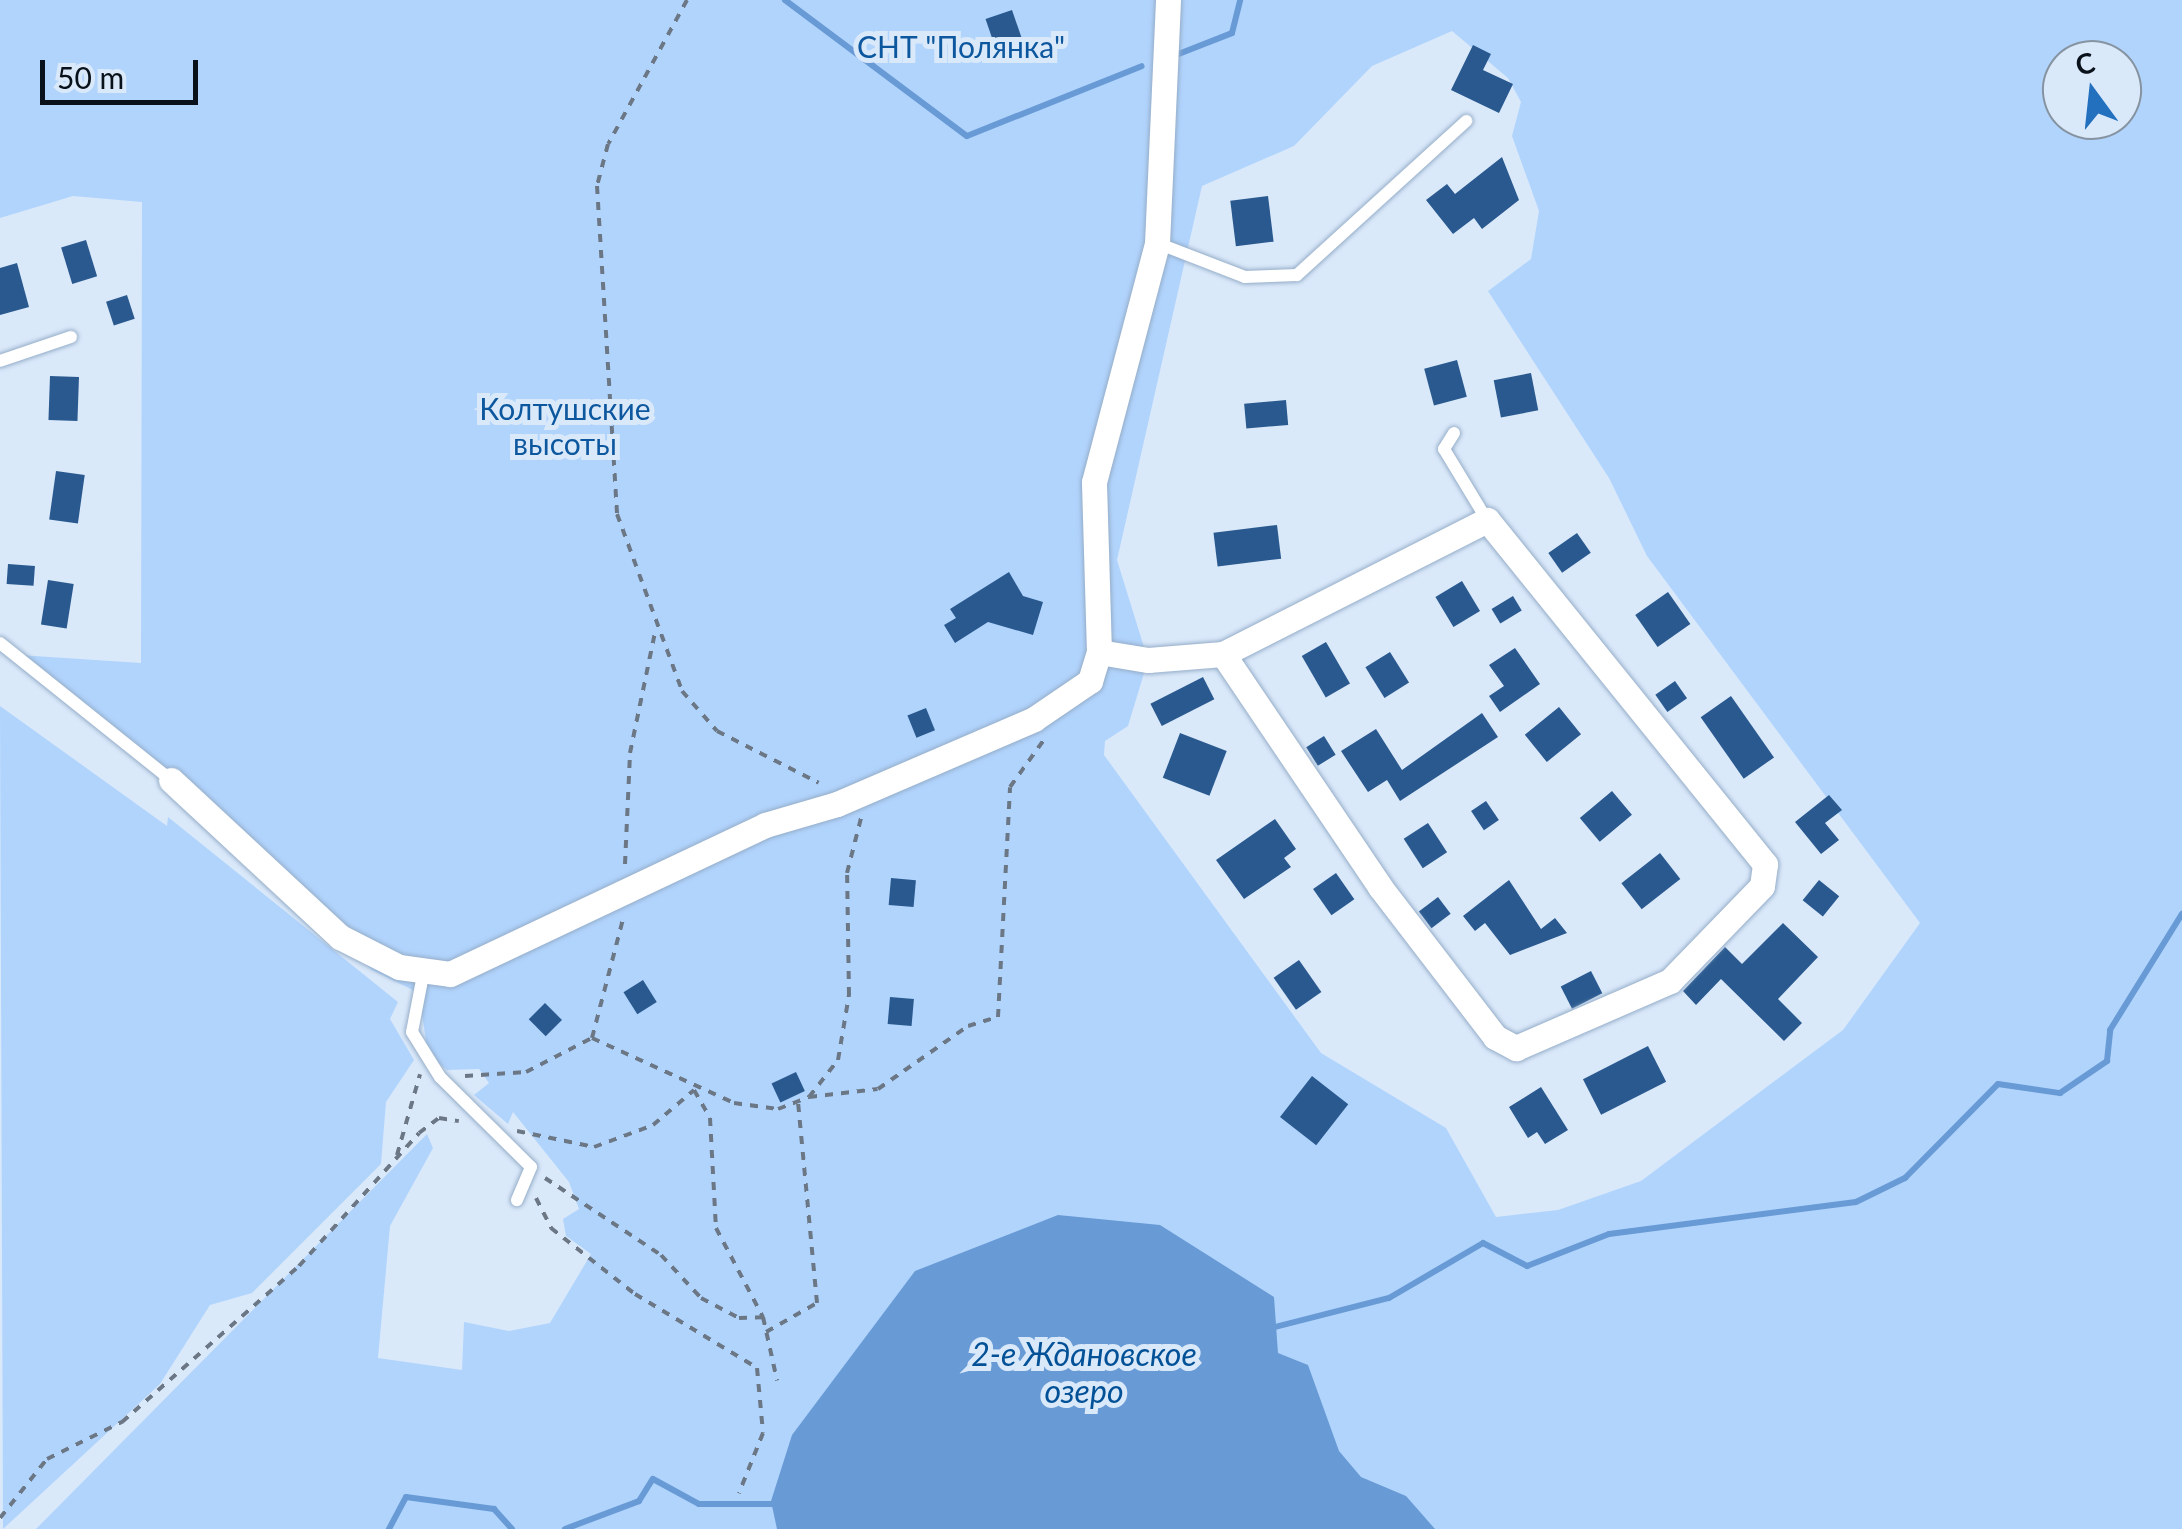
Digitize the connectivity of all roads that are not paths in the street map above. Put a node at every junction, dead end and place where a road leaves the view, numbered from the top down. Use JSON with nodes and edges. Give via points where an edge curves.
{"nodes":[{"id":1,"x":1168,"y":0,"type":"edge"},
{"id":2,"x":1466,"y":121,"type":"dead end"},
{"id":3,"x":1157,"y":243,"type":"junction"},
{"id":4,"x":72,"y":337,"type":"dead end"},
{"id":5,"x":0,"y":361,"type":"edge"},
{"id":6,"x":1454,"y":434,"type":"dead end"},
{"id":7,"x":1486,"y":520,"type":"junction"},
{"id":8,"x":0,"y":643,"type":"edge"},
{"id":9,"x":1099,"y":652,"type":"junction"},
{"id":10,"x":1223,"y":654,"type":"junction"},
{"id":11,"x":171,"y":780,"type":"joint"},
{"id":12,"x":423,"y":974,"type":"junction"},
{"id":13,"x":517,"y":1200,"type":"dead end"}],
"edges":[{"from":1,"to":3,"type":"street"},
{"from":2,"to":3,"type":"lane","via":[[1297,275],[1245,277]]},
{"from":3,"to":9,"type":"street","via":[[1094,482]]},
{"from":4,"to":5,"type":"lane"},
{"from":6,"to":7,"type":"lane","via":[[1444,449]]},
{"from":7,"to":10,"type":"street"},
{"from":7,"to":10,"type":"street","via":[[1765,864],[1762,886],[1670,981],[1628,1003],[1516,1048],[1494,1037]]},
{"from":8,"to":11,"type":"lane"},
{"from":9,"to":10,"type":"street","via":[[1148,660]]},
{"from":9,"to":12,"type":"street","via":[[1090,681],[1034,718],[870,790],[765,825],[506,953]]},
{"from":11,"to":12,"type":"street","via":[[340,937]]},
{"from":12,"to":13,"type":"lane","via":[[412,1032],[449,1085],[529,1174]]}]}
